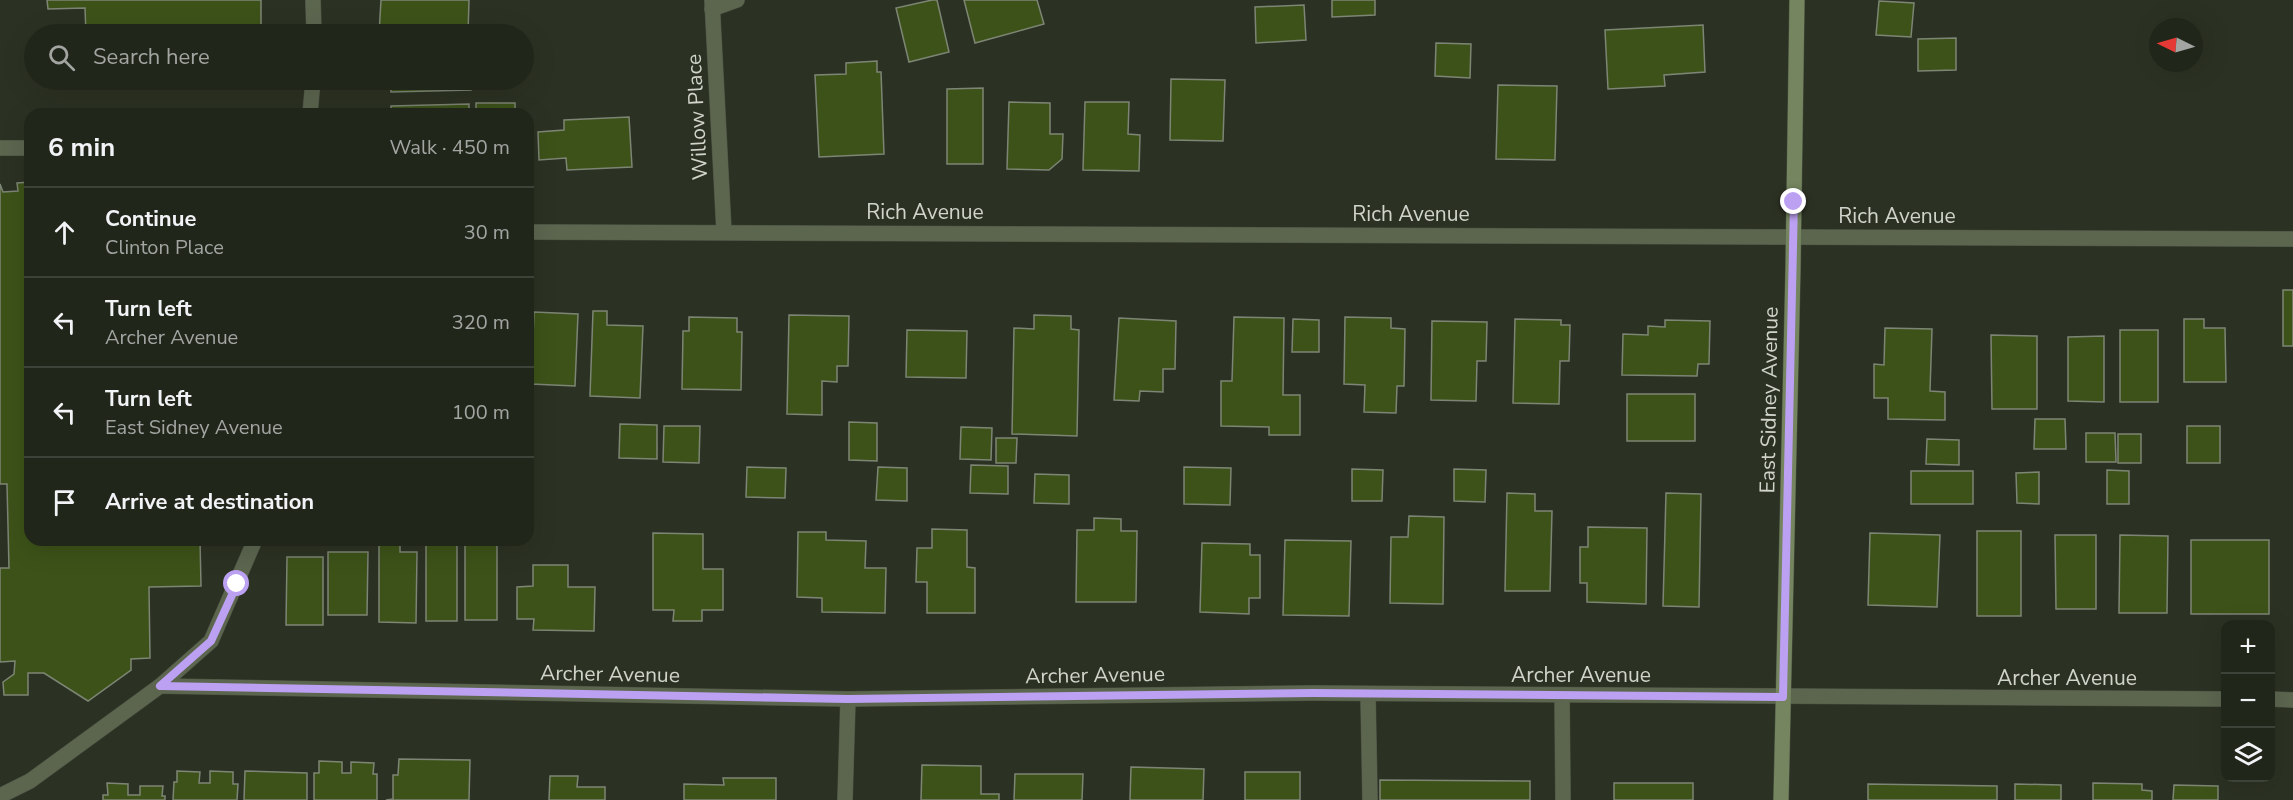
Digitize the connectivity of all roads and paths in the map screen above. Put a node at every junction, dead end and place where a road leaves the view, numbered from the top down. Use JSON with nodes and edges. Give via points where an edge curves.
{"nodes":[{"id":1,"x":313,"y":0,"type":"edge"},
{"id":2,"x":737,"y":0,"type":"edge"},
{"id":3,"x":1797,"y":0,"type":"edge"},
{"id":4,"x":712,"y":4,"type":"edge"},
{"id":5,"x":314,"y":24,"type":"edge"},
{"id":6,"x":312,"y":90,"type":"edge"},
{"id":7,"x":311,"y":108,"type":"edge"},
{"id":8,"x":0,"y":148,"type":"edge"},
{"id":9,"x":24,"y":148,"type":"edge"},
{"id":10,"x":534,"y":231,"type":"edge"},
{"id":11,"x":724,"y":232,"type":"junction"},
{"id":12,"x":1794,"y":237,"type":"junction"},
{"id":13,"x":2293,"y":239,"type":"edge"},
{"id":14,"x":252,"y":546,"type":"edge"},
{"id":15,"x":160,"y":686,"type":"junction"},
{"id":16,"x":1368,"y":695,"type":"junction"},
{"id":17,"x":1562,"y":695,"type":"junction"},
{"id":18,"x":1783,"y":697,"type":"junction"},
{"id":19,"x":848,"y":699,"type":"junction"},
{"id":20,"x":2221,"y":699,"type":"edge"},
{"id":21,"x":2275,"y":699,"type":"edge"},
{"id":22,"x":2293,"y":700,"type":"edge"},
{"id":23,"x":0,"y":796,"type":"edge"},
{"id":24,"x":845,"y":800,"type":"edge"},
{"id":25,"x":1370,"y":800,"type":"edge"},
{"id":26,"x":1563,"y":800,"type":"edge"},
{"id":27,"x":1781,"y":800,"type":"edge"}],
"edges":[{"from":1,"to":5,"type":"street"},
{"from":2,"to":4,"type":"street"},
{"from":3,"to":12,"type":"street","name":"East Sidney Avenue"},
{"from":4,"to":11,"type":"street","name":"Willow Place"},
{"from":6,"to":7,"type":"street"},
{"from":8,"to":9,"type":"street"},
{"from":10,"to":11,"type":"street","name":"Rich Avenue"},
{"from":11,"to":12,"type":"street","name":"Rich Avenue"},
{"from":12,"to":13,"type":"street","name":"Rich Avenue"},
{"from":12,"to":18,"type":"street","name":"East Sidney Avenue"},
{"from":14,"to":15,"type":"street","via":[[211,641]]},
{"from":15,"to":19,"type":"street","name":"Archer Avenue"},
{"from":15,"to":23,"type":"street","via":[[30,781]]},
{"from":16,"to":17,"type":"street","name":"Archer Avenue"},
{"from":16,"to":19,"type":"street","name":"Archer Avenue"},
{"from":16,"to":25,"type":"street"},
{"from":17,"to":18,"type":"street","name":"Archer Avenue"},
{"from":17,"to":26,"type":"street"},
{"from":18,"to":20,"type":"street","name":"Archer Avenue"},
{"from":18,"to":27,"type":"street","name":"East Sidney Avenue"},
{"from":19,"to":24,"type":"street"},
{"from":21,"to":22,"type":"street"}]}
